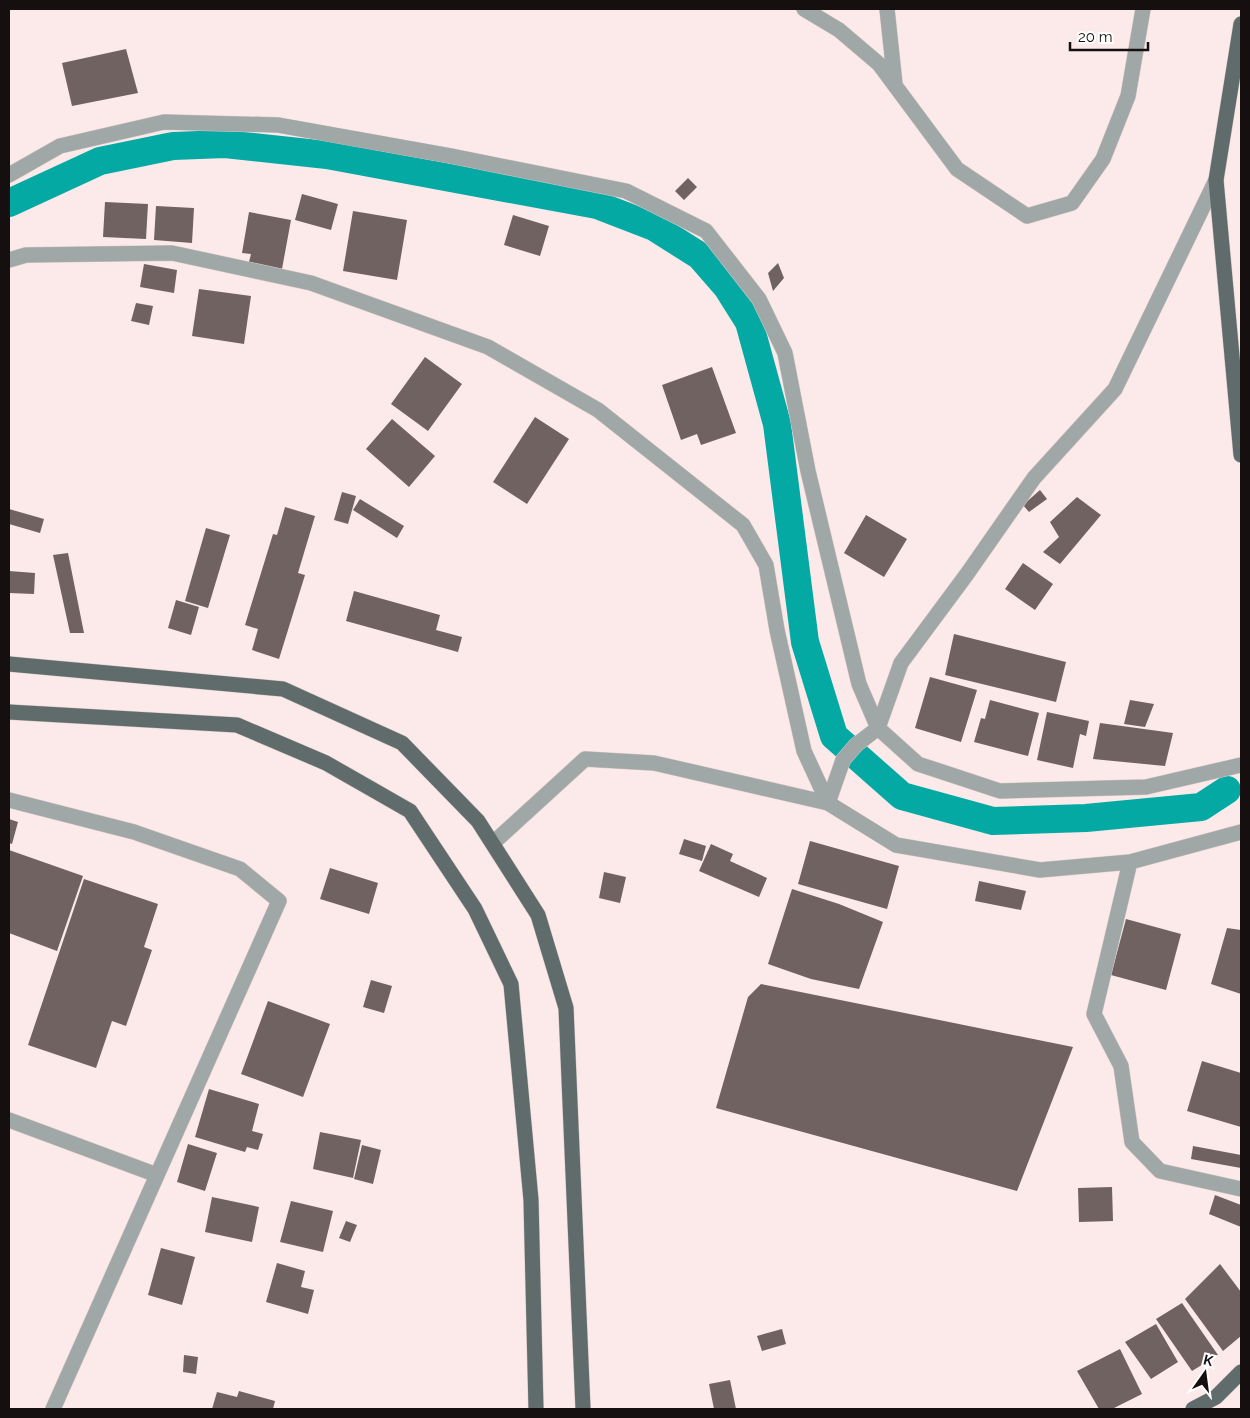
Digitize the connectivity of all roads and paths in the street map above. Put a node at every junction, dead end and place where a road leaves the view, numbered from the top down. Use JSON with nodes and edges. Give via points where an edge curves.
{"nodes":[{"id":1,"x":804,"y":9,"type":"edge"},
{"id":2,"x":887,"y":9,"type":"edge"},
{"id":3,"x":1143,"y":9,"type":"edge"},
{"id":4,"x":1241,"y":24,"type":"edge"},
{"id":5,"x":895,"y":85,"type":"junction"},
{"id":6,"x":9,"y":175,"type":"edge"},
{"id":7,"x":1216,"y":180,"type":"junction"},
{"id":8,"x":9,"y":260,"type":"edge"},
{"id":9,"x":1241,"y":455,"type":"edge"},
{"id":10,"x":9,"y":664,"type":"edge"},
{"id":11,"x":9,"y":712,"type":"edge"},
{"id":12,"x":878,"y":728,"type":"junction"},
{"id":13,"x":1241,"y":765,"type":"edge"},
{"id":14,"x":9,"y":800,"type":"edge"},
{"id":15,"x":828,"y":803,"type":"junction"},
{"id":16,"x":1241,"y":832,"type":"edge"},
{"id":17,"x":492,"y":843,"type":"junction"},
{"id":18,"x":1130,"y":862,"type":"junction"},
{"id":19,"x":9,"y":1120,"type":"edge"},
{"id":20,"x":157,"y":1175,"type":"junction"},
{"id":21,"x":1241,"y":1189,"type":"edge"},
{"id":22,"x":1241,"y":1372,"type":"edge"},
{"id":23,"x":53,"y":1409,"type":"edge"},
{"id":24,"x":536,"y":1409,"type":"edge"},
{"id":25,"x":583,"y":1409,"type":"edge"},
{"id":26,"x":1193,"y":1409,"type":"edge"}],
"edges":[{"from":1,"to":5,"type":"street","via":[[838,30],[879,64]]},
{"from":2,"to":5,"type":"street"},
{"from":3,"to":5,"type":"street","via":[[1128,96],[1103,159],[1072,203],[1027,216],[957,169]]},
{"from":4,"to":7,"type":"main road"},
{"from":6,"to":12,"type":"street","via":[[60,146],[164,122],[278,125],[626,191],[706,232],[759,299],[785,353],[808,471],[859,684]]},
{"from":7,"to":9,"type":"main road"},
{"from":7,"to":12,"type":"street","via":[[1115,389],[1034,478],[901,663]]},
{"from":8,"to":15,"type":"street","via":[[26,255],[172,253],[311,283],[488,346],[598,410],[743,525],[766,565],[804,751]]},
{"from":10,"to":17,"type":"main road","via":[[283,689],[402,743],[478,821]]},
{"from":11,"to":24,"type":"main road","via":[[237,725],[326,763],[410,811],[475,909],[511,984],[530,1200]]},
{"from":12,"to":13,"type":"street","via":[[918,764],[1000,791],[1146,787]]},
{"from":12,"to":15,"type":"street","via":[[843,760]]},
{"from":14,"to":20,"type":"street","via":[[134,832],[240,869],[279,901]]},
{"from":15,"to":17,"type":"street","via":[[654,763],[585,759]]},
{"from":15,"to":18,"type":"street","via":[[896,845],[1040,870]]},
{"from":16,"to":18,"type":"street"},
{"from":17,"to":25,"type":"main road","via":[[538,915],[566,1008]]},
{"from":18,"to":21,"type":"street","via":[[1094,1014],[1121,1066],[1132,1142],[1160,1171]]},
{"from":19,"to":20,"type":"street"},
{"from":20,"to":23,"type":"street"},
{"from":22,"to":26,"type":"main road","via":[[1216,1397]]}]}
